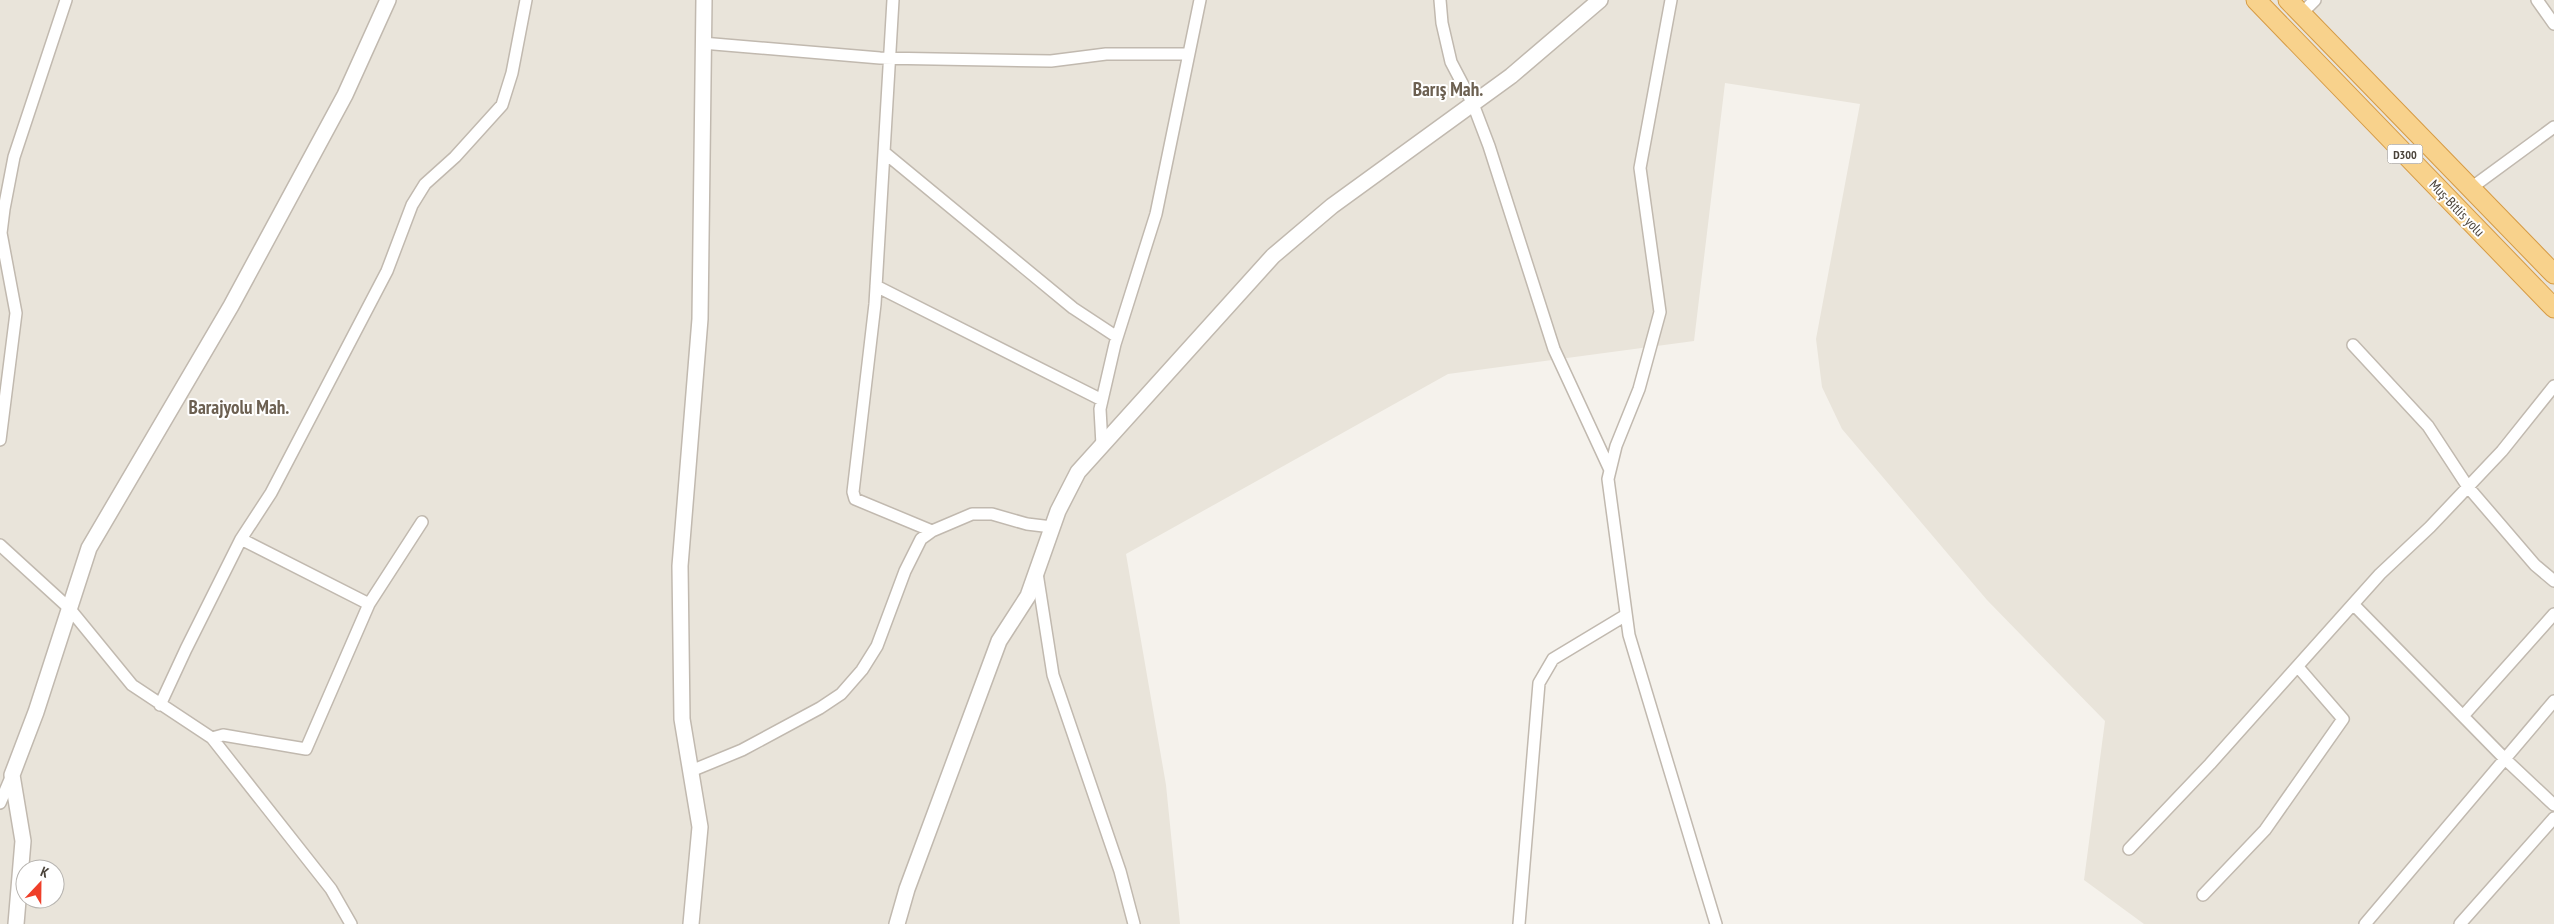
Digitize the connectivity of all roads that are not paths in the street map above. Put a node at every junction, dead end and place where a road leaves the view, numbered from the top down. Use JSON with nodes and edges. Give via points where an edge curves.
{"nodes":[{"id":1,"x":66,"y":0,"type":"edge"},
{"id":2,"x":388,"y":0,"type":"edge"},
{"id":3,"x":526,"y":0,"type":"edge"},
{"id":4,"x":704,"y":0,"type":"edge"},
{"id":5,"x":893,"y":0,"type":"edge"},
{"id":6,"x":1200,"y":0,"type":"edge"},
{"id":7,"x":1440,"y":0,"type":"edge"},
{"id":8,"x":1672,"y":0,"type":"edge"},
{"id":9,"x":2256,"y":0,"type":"edge"},
{"id":10,"x":2315,"y":0,"type":"edge"},
{"id":11,"x":2537,"y":0,"type":"edge"},
{"id":12,"x":1594,"y":2,"type":"edge"},
{"id":13,"x":2294,"y":7,"type":"edge"},
{"id":14,"x":2550,"y":10,"type":"edge"},
{"id":15,"x":2554,"y":24,"type":"edge"},
{"id":16,"x":702,"y":43,"type":"junction"},
{"id":17,"x":1188,"y":54,"type":"junction"},
{"id":18,"x":889,"y":59,"type":"junction"},
{"id":19,"x":1473,"y":104,"type":"junction"},
{"id":20,"x":2554,"y":126,"type":"edge"},
{"id":21,"x":885,"y":153,"type":"junction"},
{"id":22,"x":2471,"y":188,"type":"junction"},
{"id":23,"x":2554,"y":274,"type":"edge"},
{"id":24,"x":876,"y":286,"type":"junction"},
{"id":25,"x":2554,"y":308,"type":"edge"},
{"id":26,"x":1117,"y":337,"type":"junction"},
{"id":27,"x":2353,"y":345,"type":"dead end"},
{"id":28,"x":2554,"y":386,"type":"edge"},
{"id":29,"x":1102,"y":400,"type":"junction"},
{"id":30,"x":0,"y":440,"type":"edge"},
{"id":31,"x":1102,"y":445,"type":"junction"},
{"id":32,"x":1610,"y":470,"type":"junction"},
{"id":33,"x":2468,"y":487,"type":"junction"},
{"id":34,"x":422,"y":522,"type":"dead end"},
{"id":35,"x":1052,"y":527,"type":"junction"},
{"id":36,"x":932,"y":531,"type":"junction"},
{"id":37,"x":241,"y":539,"type":"junction"},
{"id":38,"x":0,"y":545,"type":"edge"},
{"id":39,"x":1036,"y":571,"type":"junction"},
{"id":40,"x":2554,"y":581,"type":"edge"},
{"id":41,"x":369,"y":604,"type":"junction"},
{"id":42,"x":2353,"y":604,"type":"junction"},
{"id":43,"x":69,"y":608,"type":"junction"},
{"id":44,"x":2554,"y":614,"type":"edge"},
{"id":45,"x":1626,"y":615,"type":"junction"},
{"id":46,"x":2298,"y":667,"type":"junction"},
{"id":47,"x":2554,"y":701,"type":"edge"},
{"id":48,"x":160,"y":705,"type":"junction"},
{"id":49,"x":2463,"y":716,"type":"junction"},
{"id":50,"x":212,"y":738,"type":"junction"},
{"id":51,"x":2505,"y":759,"type":"junction"},
{"id":52,"x":691,"y":771,"type":"junction"},
{"id":53,"x":12,"y":776,"type":"junction"},
{"id":54,"x":0,"y":802,"type":"edge"},
{"id":55,"x":2554,"y":805,"type":"edge"},
{"id":56,"x":2554,"y":818,"type":"edge"},
{"id":57,"x":2129,"y":849,"type":"dead end"},
{"id":58,"x":2203,"y":895,"type":"dead end"},
{"id":59,"x":16,"y":924,"type":"edge"},
{"id":60,"x":350,"y":924,"type":"edge"},
{"id":61,"x":691,"y":924,"type":"edge"},
{"id":62,"x":897,"y":924,"type":"edge"},
{"id":63,"x":1134,"y":924,"type":"edge"},
{"id":64,"x":1519,"y":924,"type":"edge"},
{"id":65,"x":1716,"y":924,"type":"edge"},
{"id":66,"x":2365,"y":924,"type":"edge"},
{"id":67,"x":2460,"y":924,"type":"edge"}],
"edges":[{"from":1,"to":30,"type":"street","via":[[14,157],[4,209],[1,232],[16,313]]},
{"from":2,"to":43,"type":"street","via":[[345,94],[231,306],[89,548]]},
{"from":3,"to":37,"type":"street","via":[[502,105],[455,157],[425,184],[412,205],[383,280],[272,493]]},
{"from":4,"to":16,"type":"street"},
{"from":5,"to":18,"type":"street"},
{"from":6,"to":17,"type":"street"},
{"from":7,"to":19,"type":"street","via":[[1451,62]]},
{"from":8,"to":32,"type":"street","via":[[1640,168],[1660,312],[1640,389],[1616,446]]},
{"from":9,"to":25,"type":"highway","name":"Muş-Bitlis yolu","number":"D300"},
{"from":10,"to":13,"type":"street"},
{"from":11,"to":14,"type":"street"},
{"from":12,"to":19,"type":"street","via":[[1511,76]]},
{"from":13,"to":22,"type":"highway","name":"Muş-Bitlis yolu","number":"D300"},
{"from":14,"to":15,"type":"street"},
{"from":16,"to":18,"type":"street"},
{"from":16,"to":52,"type":"street","via":[[700,319],[680,566],[682,719]]},
{"from":17,"to":18,"type":"street","via":[[1106,54],[1051,61]]},
{"from":17,"to":26,"type":"street","via":[[1156,214]]},
{"from":18,"to":21,"type":"street"},
{"from":19,"to":31,"type":"street","via":[[1332,206],[1272,256]]},
{"from":19,"to":32,"type":"street","via":[[1554,349]]},
{"from":20,"to":22,"type":"street"},
{"from":21,"to":24,"type":"street"},
{"from":21,"to":26,"type":"street","via":[[1073,308]]},
{"from":22,"to":23,"type":"highway","name":"Muş-Bitlis yolu","number":"D300"},
{"from":24,"to":29,"type":"street"},
{"from":24,"to":36,"type":"street","via":[[853,492],[855,500]]},
{"from":26,"to":29,"type":"street"},
{"from":27,"to":33,"type":"street","via":[[2428,426]]},
{"from":28,"to":33,"type":"street"},
{"from":29,"to":31,"type":"street"},
{"from":31,"to":35,"type":"street","via":[[1078,472]]},
{"from":32,"to":45,"type":"street","via":[[1608,479]]},
{"from":33,"to":40,"type":"street","via":[[2535,564]]},
{"from":33,"to":42,"type":"street"},
{"from":34,"to":41,"type":"street"},
{"from":35,"to":36,"type":"street","via":[[992,514],[972,514]]},
{"from":35,"to":39,"type":"street"},
{"from":36,"to":52,"type":"street","via":[[920,539],[904,571],[877,646],[841,694],[742,750]]},
{"from":37,"to":41,"type":"street"},
{"from":37,"to":48,"type":"street"},
{"from":38,"to":43,"type":"street"},
{"from":39,"to":62,"type":"street","via":[[1028,596],[1000,641],[907,889]]},
{"from":39,"to":63,"type":"street","via":[[1054,675],[1120,871]]},
{"from":41,"to":50,"type":"street","via":[[306,749],[223,735]]},
{"from":42,"to":46,"type":"street"},
{"from":42,"to":49,"type":"street"},
{"from":43,"to":48,"type":"street","via":[[132,684]]},
{"from":43,"to":53,"type":"street"},
{"from":44,"to":49,"type":"street"},
{"from":45,"to":64,"type":"street","via":[[1553,658],[1539,682]]},
{"from":45,"to":65,"type":"street","via":[[1629,635]]},
{"from":46,"to":57,"type":"street"},
{"from":46,"to":58,"type":"street","via":[[2344,719],[2265,830]]},
{"from":47,"to":51,"type":"street"},
{"from":48,"to":50,"type":"street"},
{"from":49,"to":51,"type":"street"},
{"from":50,"to":60,"type":"street","via":[[331,889]]},
{"from":51,"to":55,"type":"street"},
{"from":51,"to":66,"type":"street"},
{"from":52,"to":61,"type":"street","via":[[700,827]]},
{"from":53,"to":54,"type":"street"},
{"from":53,"to":59,"type":"street","via":[[23,841]]},
{"from":56,"to":67,"type":"street"}]}
